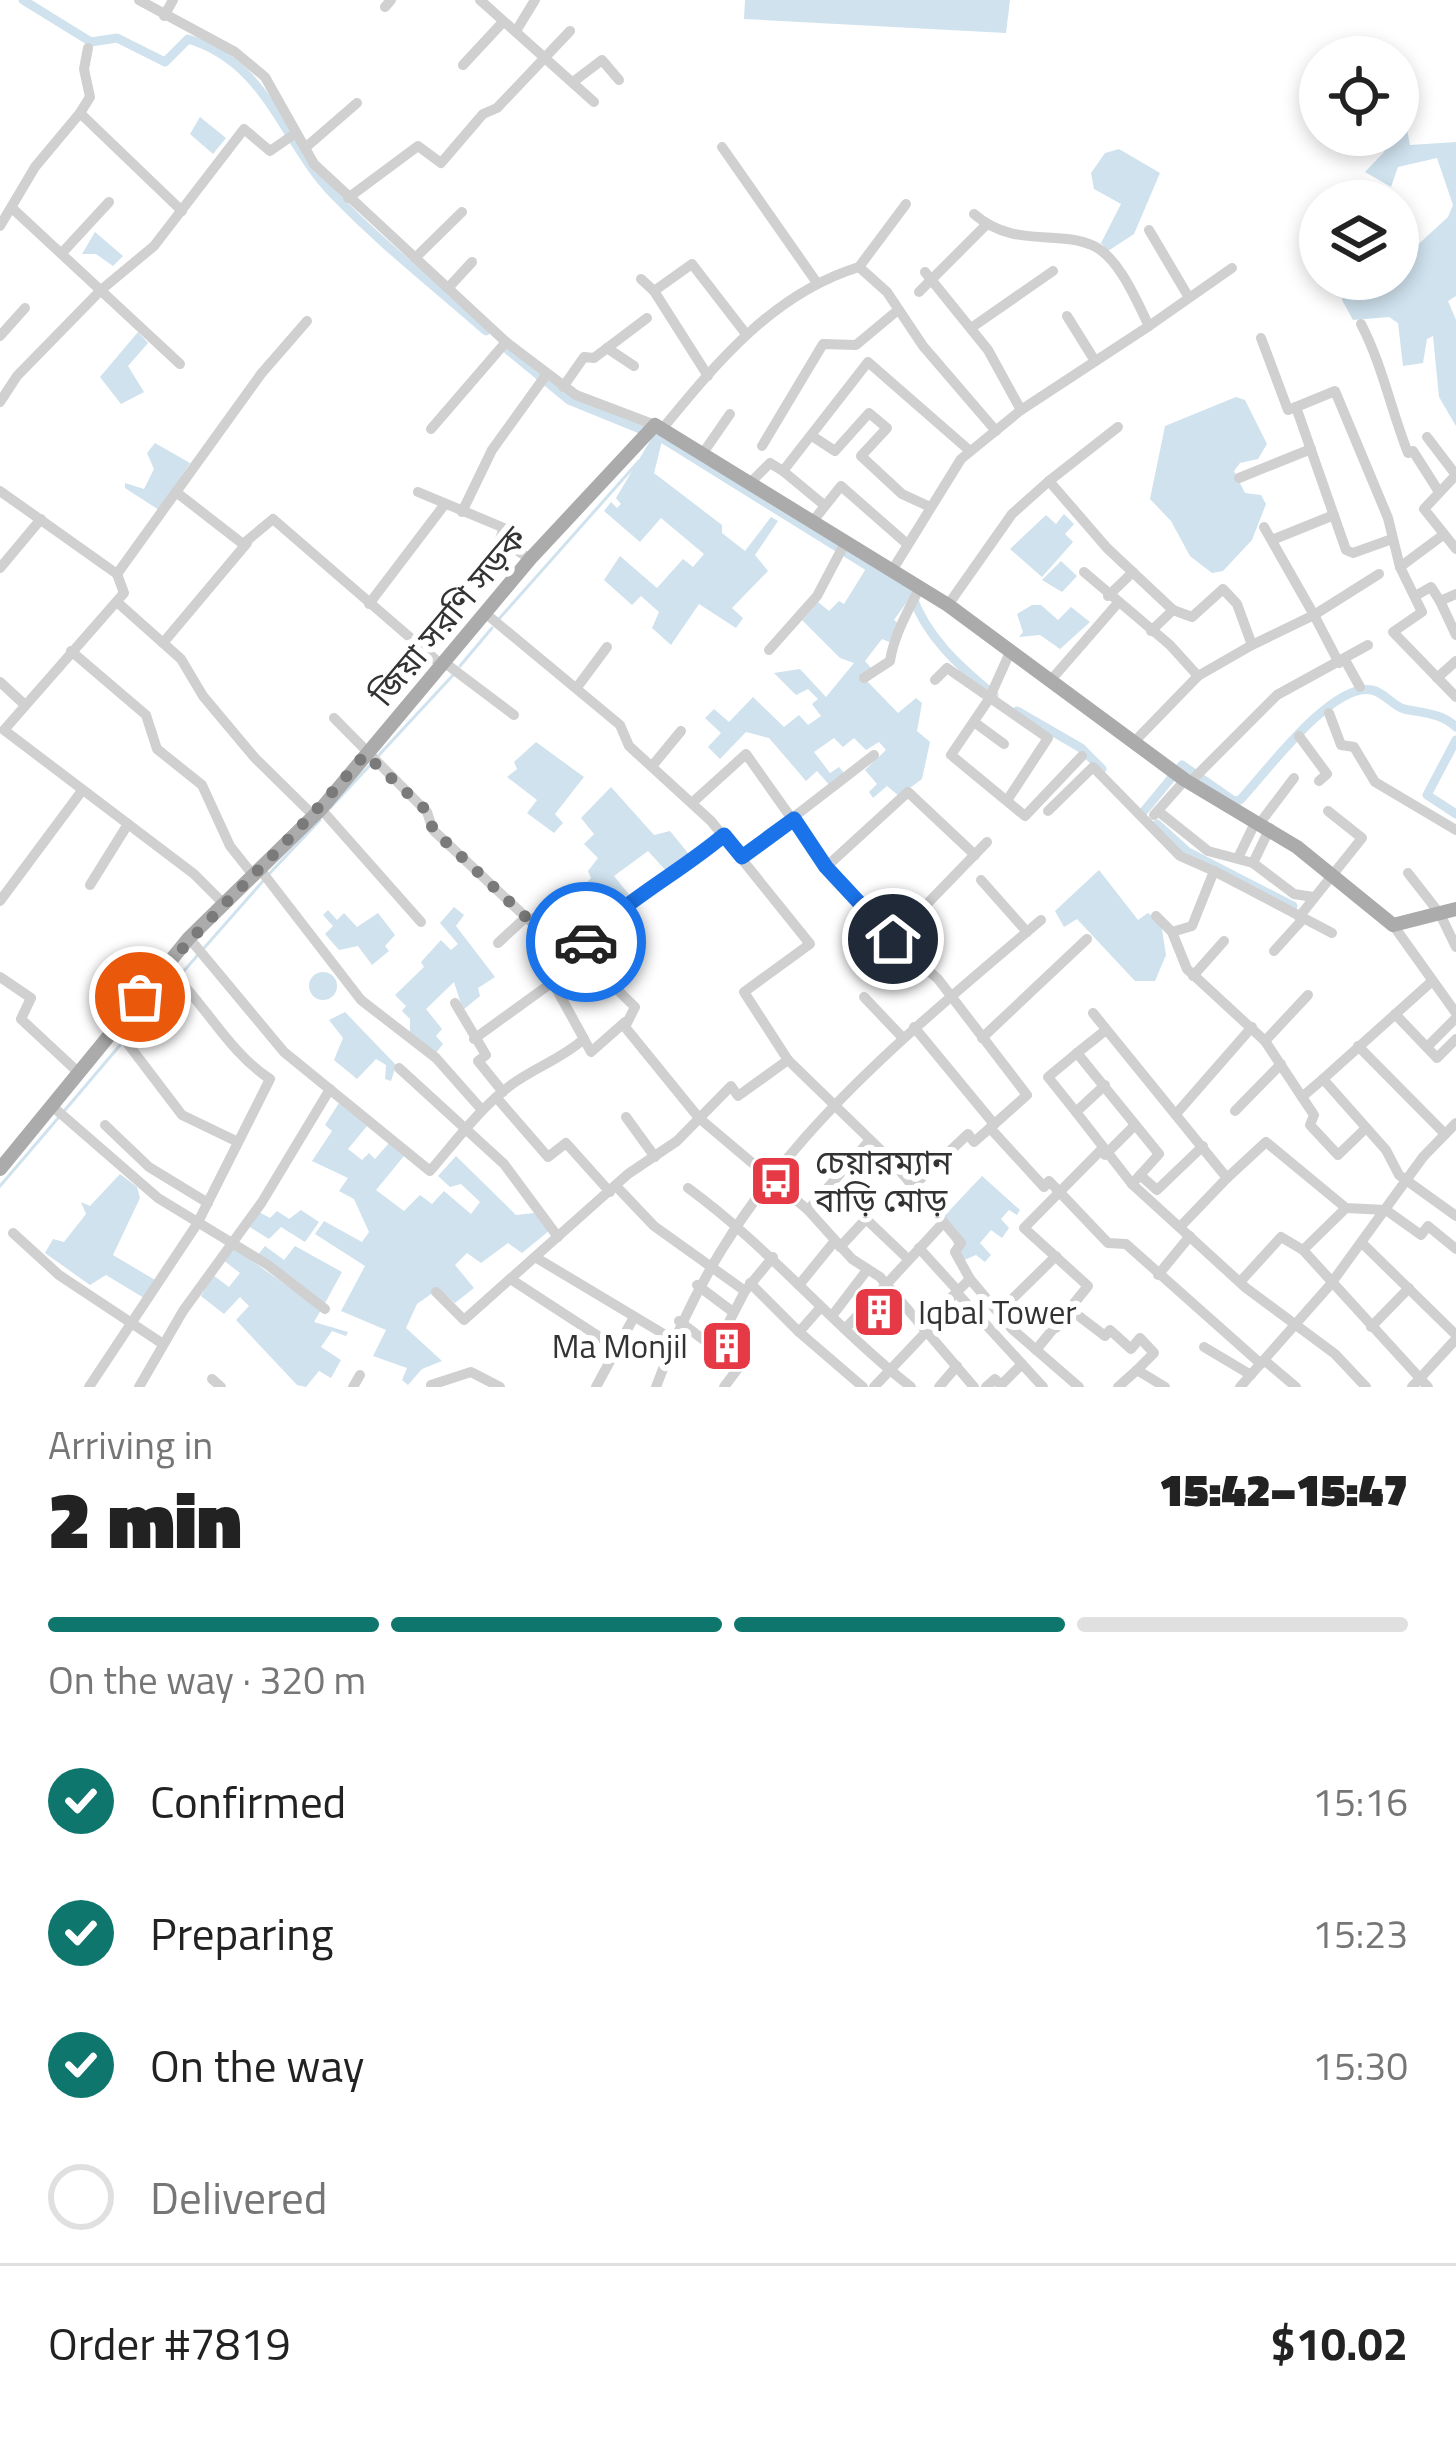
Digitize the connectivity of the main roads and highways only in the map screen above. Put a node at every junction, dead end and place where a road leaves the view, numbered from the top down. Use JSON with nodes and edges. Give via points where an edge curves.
{"nodes":[{"id":1,"x":1450,"y":915,"type":"edge"},
{"id":2,"x":3,"y":1160,"type":"edge"}],
"edges":[{"from":1,"to":2,"type":"main road","name":"জিয়া সরণি সড়ক","via":[[1393,925],[1331,872],[1164,765],[948,605],[916,595],[892,569],[657,427],[530,559],[317,812],[189,938]]}]}
